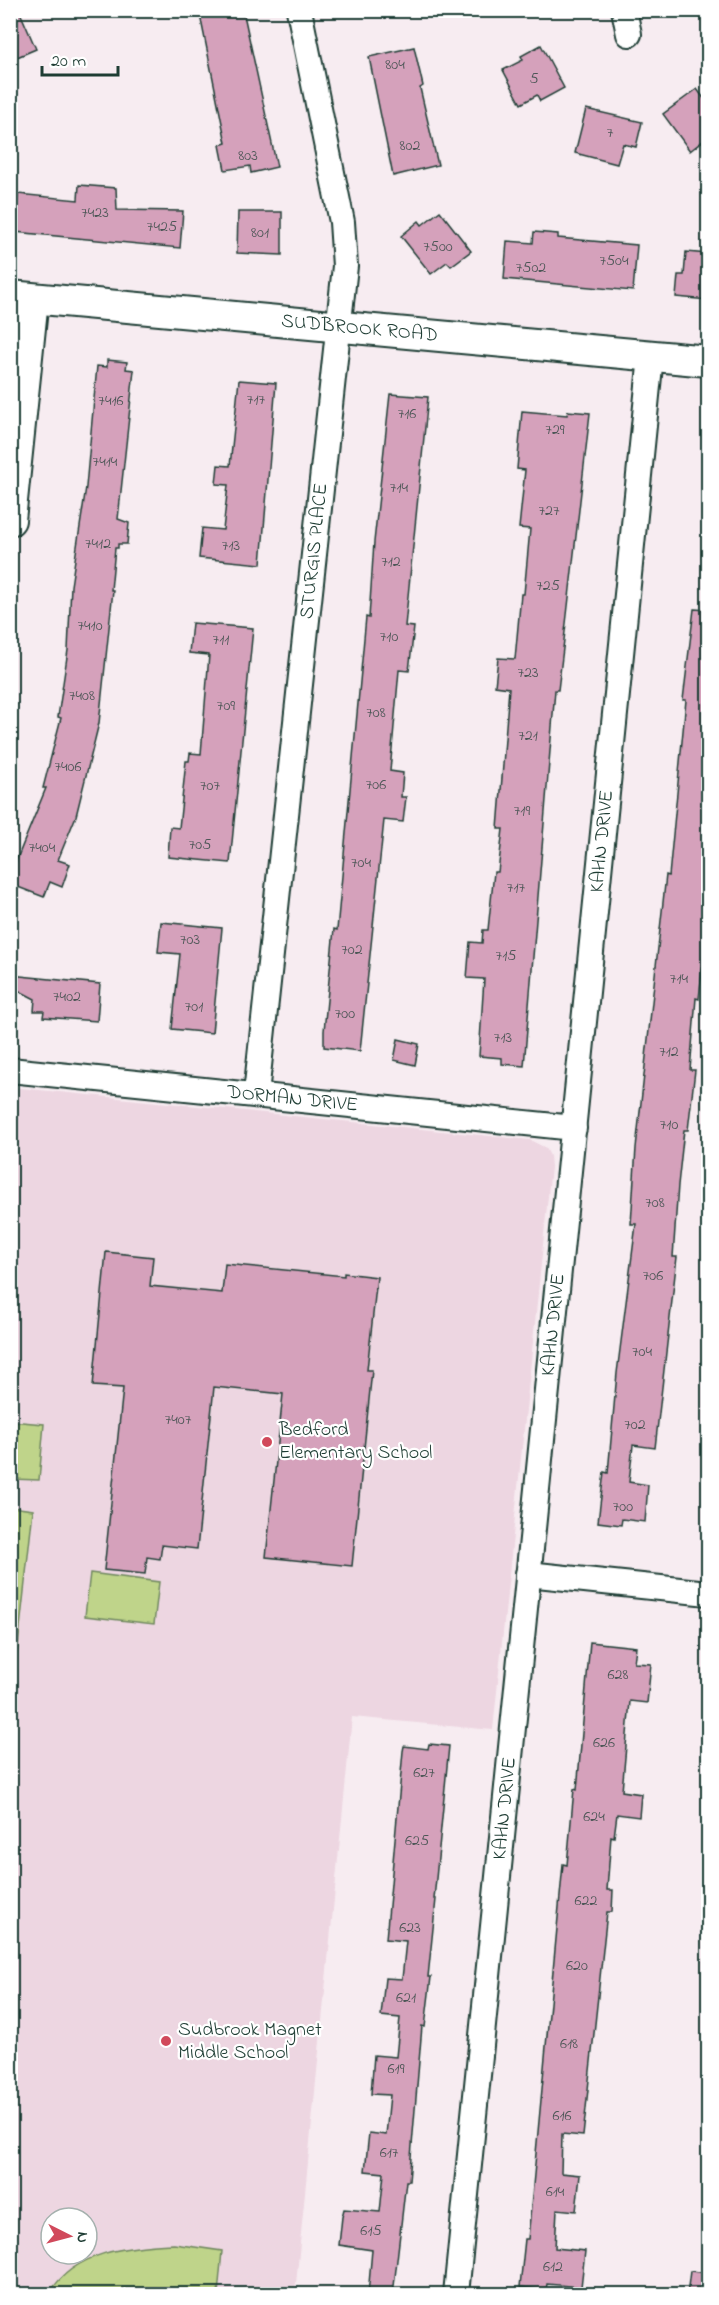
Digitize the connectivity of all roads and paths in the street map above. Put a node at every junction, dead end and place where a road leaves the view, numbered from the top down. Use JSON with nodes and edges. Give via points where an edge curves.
{"nodes":[{"id":1,"x":299,"y":10,"type":"edge"},
{"id":2,"x":624,"y":10,"type":"edge"},
{"id":3,"x":629,"y":34,"type":"dead end"},
{"id":4,"x":22,"y":297,"type":"edge"},
{"id":5,"x":337,"y":326,"type":"junction"},
{"id":6,"x":651,"y":356,"type":"junction"},
{"id":7,"x":708,"y":361,"type":"edge"},
{"id":8,"x":10,"y":520,"type":"edge"},
{"id":9,"x":10,"y":1070,"type":"edge"},
{"id":10,"x":256,"y":1095,"type":"junction"},
{"id":11,"x":574,"y":1128,"type":"junction"},
{"id":12,"x":528,"y":1574,"type":"junction"},
{"id":13,"x":708,"y":1593,"type":"edge"},
{"id":14,"x":456,"y":2295,"type":"edge"}],
"edges":[{"from":1,"to":5,"type":"street","name":"STURGIS PLACE","via":[[345,245]]},
{"from":2,"to":3,"type":"street"},
{"from":4,"to":5,"type":"street","name":"SUDBROOK ROAD"},
{"from":4,"to":8,"type":"street"},
{"from":5,"to":6,"type":"street","name":"SUDBROOK ROAD"},
{"from":5,"to":10,"type":"street","name":"STURGIS PLACE"},
{"from":6,"to":7,"type":"street","name":"SUDBROOK ROAD"},
{"from":6,"to":11,"type":"street","name":"KAHN DRIVE"},
{"from":9,"to":10,"type":"street","name":"DORMAN DRIVE"},
{"from":10,"to":11,"type":"street","name":"DORMAN DRIVE"},
{"from":11,"to":12,"type":"street","name":"KAHN DRIVE"},
{"from":12,"to":13,"type":"street"},
{"from":12,"to":14,"type":"street","name":"KAHN DRIVE"}]}
